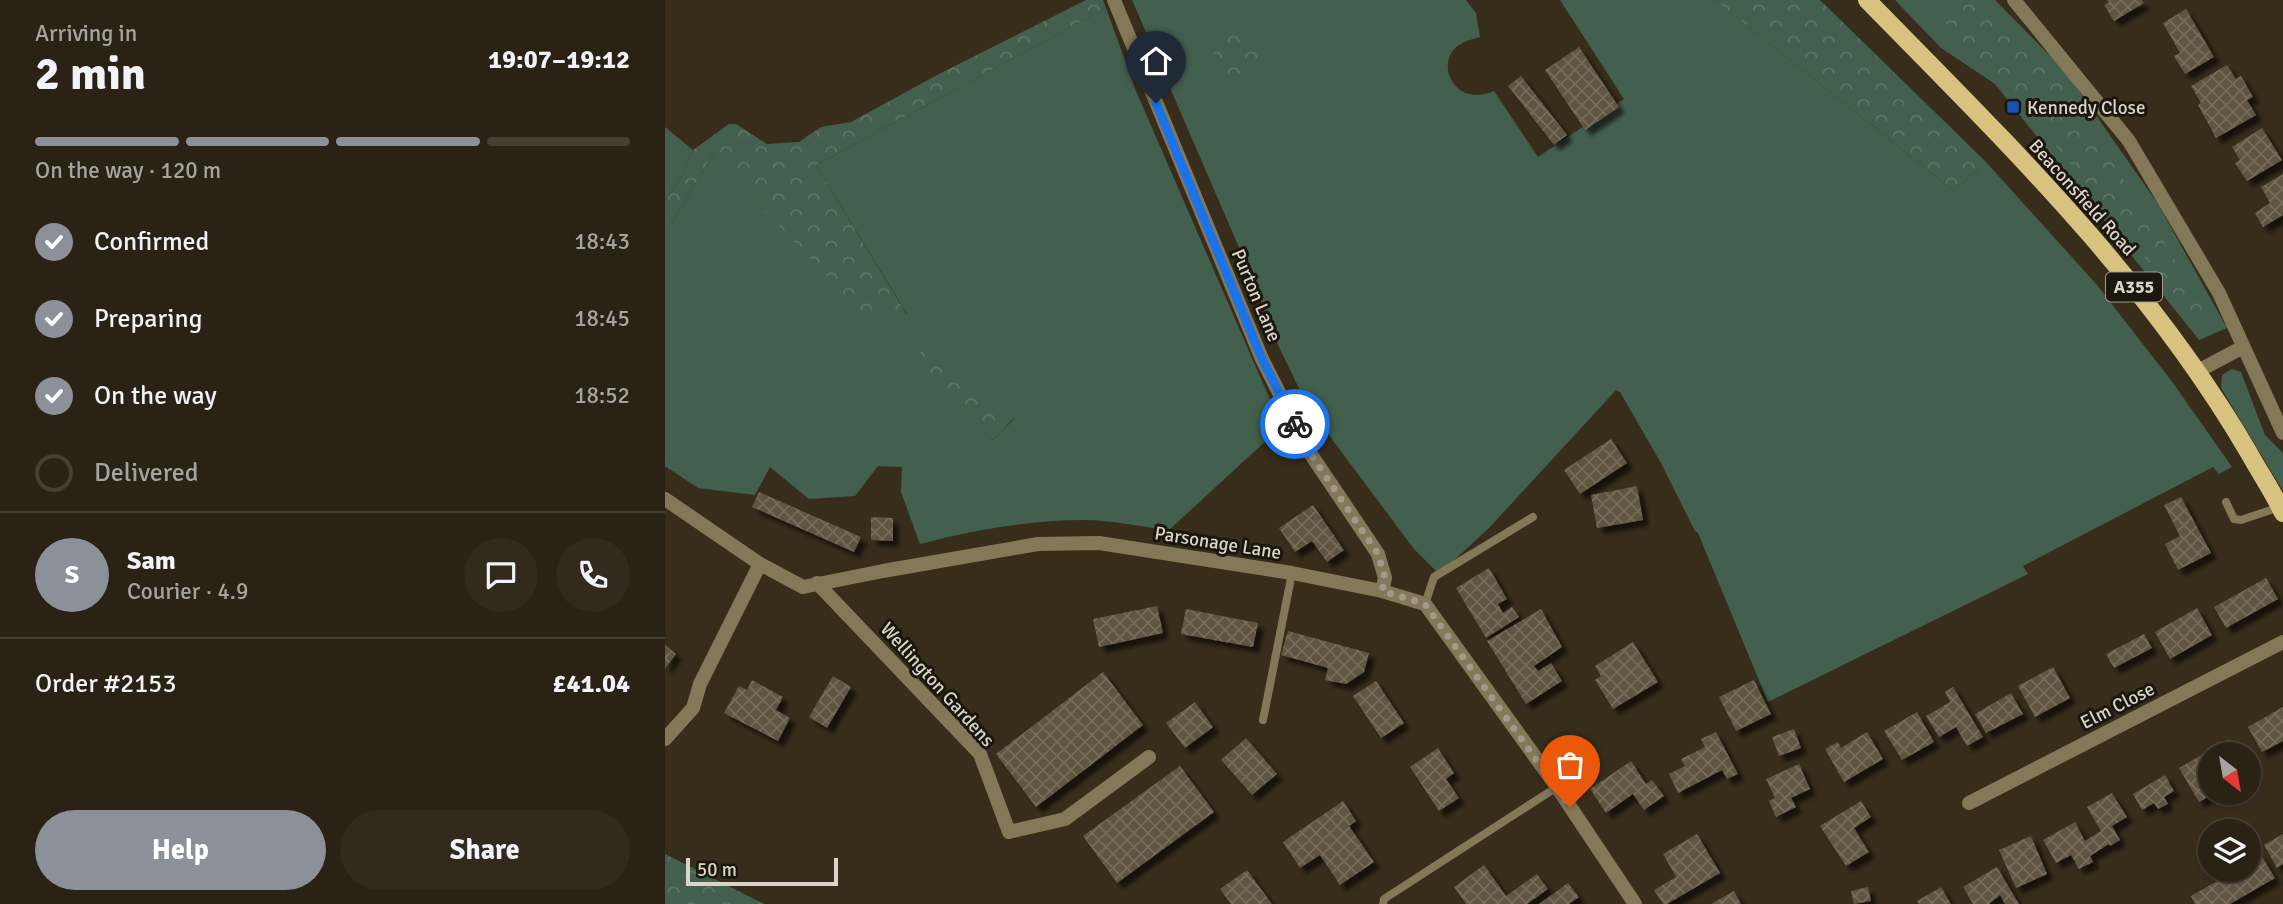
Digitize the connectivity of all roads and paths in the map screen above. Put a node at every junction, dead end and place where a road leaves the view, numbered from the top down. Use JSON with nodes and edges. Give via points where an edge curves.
{"nodes":[{"id":1,"x":1114,"y":0,"type":"edge"},
{"id":2,"x":1867,"y":0,"type":"edge"},
{"id":3,"x":2014,"y":0,"type":"edge"},
{"id":4,"x":2243,"y":347,"type":"junction"},
{"id":5,"x":2198,"y":371,"type":"junction"},
{"id":6,"x":2283,"y":433,"type":"edge"},
{"id":7,"x":665,"y":499,"type":"edge"},
{"id":8,"x":2226,"y":502,"type":"dead end"},
{"id":9,"x":2282,"y":510,"type":"edge"},
{"id":10,"x":1534,"y":517,"type":"dead end"},
{"id":11,"x":760,"y":564,"type":"junction"},
{"id":12,"x":1292,"y":573,"type":"junction"},
{"id":13,"x":817,"y":583,"type":"junction"},
{"id":14,"x":1382,"y":591,"type":"junction"},
{"id":15,"x":1425,"y":604,"type":"junction"},
{"id":16,"x":2283,"y":642,"type":"edge"},
{"id":17,"x":1263,"y":720,"type":"dead end"},
{"id":18,"x":665,"y":738,"type":"edge"},
{"id":19,"x":1149,"y":757,"type":"dead end"},
{"id":20,"x":1557,"y":787,"type":"junction"},
{"id":21,"x":1969,"y":803,"type":"dead end"},
{"id":22,"x":1383,"y":904,"type":"edge"},
{"id":23,"x":1635,"y":904,"type":"edge"}],
"edges":[{"from":1,"to":14,"type":"street","name":"Purton Lane","via":[[1262,359],[1308,450],[1378,554],[1385,578]]},
{"from":2,"to":5,"type":"main road","name":"Beaconsfield Road","number":"A355","via":[[2061,200]]},
{"from":3,"to":4,"type":"street","via":[[2129,141],[2219,293]]},
{"from":4,"to":5,"type":"street"},
{"from":4,"to":6,"type":"street"},
{"from":5,"to":9,"type":"main road","name":"Beaconsfield Road","number":"A355"},
{"from":7,"to":11,"type":"street","name":"Parsonage Lane"},
{"from":8,"to":9,"type":"lane","via":[[2234,519],[2241,520]]},
{"from":10,"to":15,"type":"lane","via":[[1434,577]]},
{"from":11,"to":13,"type":"street","name":"Parsonage Lane","via":[[803,587]]},
{"from":11,"to":18,"type":"street","via":[[700,684],[693,708]]},
{"from":12,"to":13,"type":"street","name":"Parsonage Lane","via":[[1099,543],[1062,543]]},
{"from":12,"to":14,"type":"street","name":"Parsonage Lane"},
{"from":12,"to":17,"type":"lane"},
{"from":13,"to":19,"type":"street","name":"Wellington Gardens","via":[[980,754],[1009,832],[1065,819]]},
{"from":14,"to":15,"type":"street","name":"Parsonage Lane"},
{"from":15,"to":20,"type":"street"},
{"from":16,"to":21,"type":"street","name":"Elm Close"},
{"from":20,"to":22,"type":"lane","via":[[1384,899]]},
{"from":20,"to":23,"type":"street"}]}
